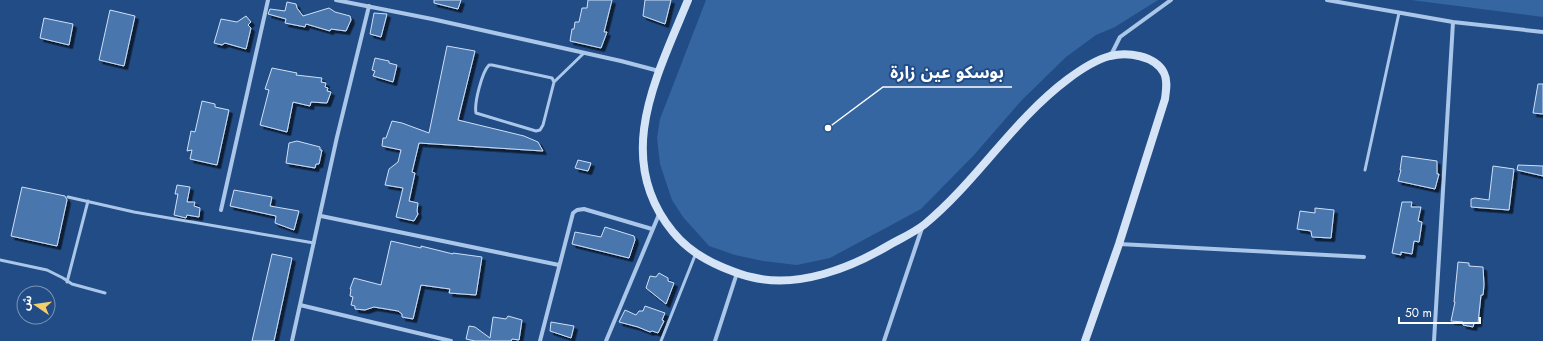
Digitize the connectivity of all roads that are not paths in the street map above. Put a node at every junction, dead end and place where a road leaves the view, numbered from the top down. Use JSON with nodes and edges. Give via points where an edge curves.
{"nodes":[{"id":1,"x":268,"y":0,"type":"edge"},
{"id":2,"x":336,"y":0,"type":"edge"},
{"id":3,"x":688,"y":0,"type":"edge"},
{"id":4,"x":1171,"y":0,"type":"edge"},
{"id":5,"x":1327,"y":0,"type":"edge"},
{"id":6,"x":369,"y":6,"type":"junction"},
{"id":7,"x":1399,"y":13,"type":"junction"},
{"id":8,"x":1453,"y":22,"type":"junction"},
{"id":9,"x":1543,"y":32,"type":"edge"},
{"id":10,"x":584,"y":53,"type":"junction"},
{"id":11,"x":1110,"y":56,"type":"junction"},
{"id":12,"x":660,"y":71,"type":"junction"},
{"id":13,"x":554,"y":82,"type":"junction"},
{"id":14,"x":1365,"y":170,"type":"dead end"},
{"id":15,"x":68,"y":196,"type":"dead end"},
{"id":16,"x":88,"y":201,"type":"junction"},
{"id":17,"x":221,"y":210,"type":"dead end"},
{"id":18,"x":660,"y":212,"type":"junction"},
{"id":19,"x":321,"y":216,"type":"junction"},
{"id":20,"x":923,"y":226,"type":"junction"},
{"id":21,"x":652,"y":229,"type":"junction"},
{"id":22,"x":314,"y":243,"type":"junction"},
{"id":23,"x":1119,"y":244,"type":"junction"},
{"id":24,"x":696,"y":253,"type":"junction"},
{"id":25,"x":1364,"y":257,"type":"dead end"},
{"id":26,"x":0,"y":260,"type":"edge"},
{"id":27,"x":559,"y":265,"type":"junction"},
{"id":28,"x":737,"y":273,"type":"junction"},
{"id":29,"x":67,"y":282,"type":"junction"},
{"id":30,"x":105,"y":293,"type":"dead end"},
{"id":31,"x":300,"y":305,"type":"junction"},
{"id":32,"x":292,"y":341,"type":"edge"},
{"id":33,"x":451,"y":341,"type":"edge"},
{"id":34,"x":540,"y":341,"type":"edge"},
{"id":35,"x":606,"y":341,"type":"edge"},
{"id":36,"x":661,"y":341,"type":"edge"},
{"id":37,"x":715,"y":341,"type":"edge"},
{"id":38,"x":884,"y":341,"type":"edge"},
{"id":39,"x":1085,"y":341,"type":"edge"},
{"id":40,"x":1434,"y":341,"type":"edge"}],
"edges":[{"from":1,"to":17,"type":"street"},
{"from":2,"to":6,"type":"street"},
{"from":3,"to":12,"type":"main road"},
{"from":4,"to":11,"type":"street","via":[[1120,37]]},
{"from":5,"to":7,"type":"street"},
{"from":6,"to":10,"type":"street"},
{"from":6,"to":19,"type":"street","via":[[337,137]]},
{"from":7,"to":8,"type":"street"},
{"from":7,"to":14,"type":"lane"},
{"from":8,"to":9,"type":"street"},
{"from":8,"to":40,"type":"street"},
{"from":10,"to":12,"type":"street"},
{"from":10,"to":13,"type":"lane"},
{"from":11,"to":20,"type":"main road","via":[[1081,70],[1045,98],[948,203]]},
{"from":11,"to":23,"type":"main road","via":[[1134,55],[1152,61],[1164,72],[1167,86],[1159,120]]},
{"from":12,"to":18,"type":"main road","via":[[649,103],[642,154],[646,180]]},
{"from":13,"to":13,"type":"lane","via":[[548,76],[488,65],[484,71],[476,112],[540,130]]},
{"from":15,"to":16,"type":"lane"},
{"from":16,"to":22,"type":"lane","via":[[168,219]]},
{"from":16,"to":29,"type":"lane"},
{"from":18,"to":21,"type":"street"},
{"from":18,"to":24,"type":"main road","via":[[681,241]]},
{"from":19,"to":22,"type":"street"},
{"from":19,"to":27,"type":"street"},
{"from":20,"to":28,"type":"main road","via":[[864,258],[821,274],[775,280],[752,278]]},
{"from":20,"to":38,"type":"street"},
{"from":21,"to":27,"type":"street","via":[[584,209],[577,210],[573,213]]},
{"from":21,"to":35,"type":"street"},
{"from":22,"to":31,"type":"street"},
{"from":23,"to":25,"type":"street"},
{"from":23,"to":39,"type":"main road"},
{"from":24,"to":28,"type":"main road"},
{"from":24,"to":36,"type":"lane"},
{"from":26,"to":29,"type":"lane","via":[[47,270]]},
{"from":27,"to":34,"type":"street"},
{"from":28,"to":37,"type":"street"},
{"from":29,"to":30,"type":"lane"},
{"from":31,"to":32,"type":"street"},
{"from":31,"to":33,"type":"street"}]}
